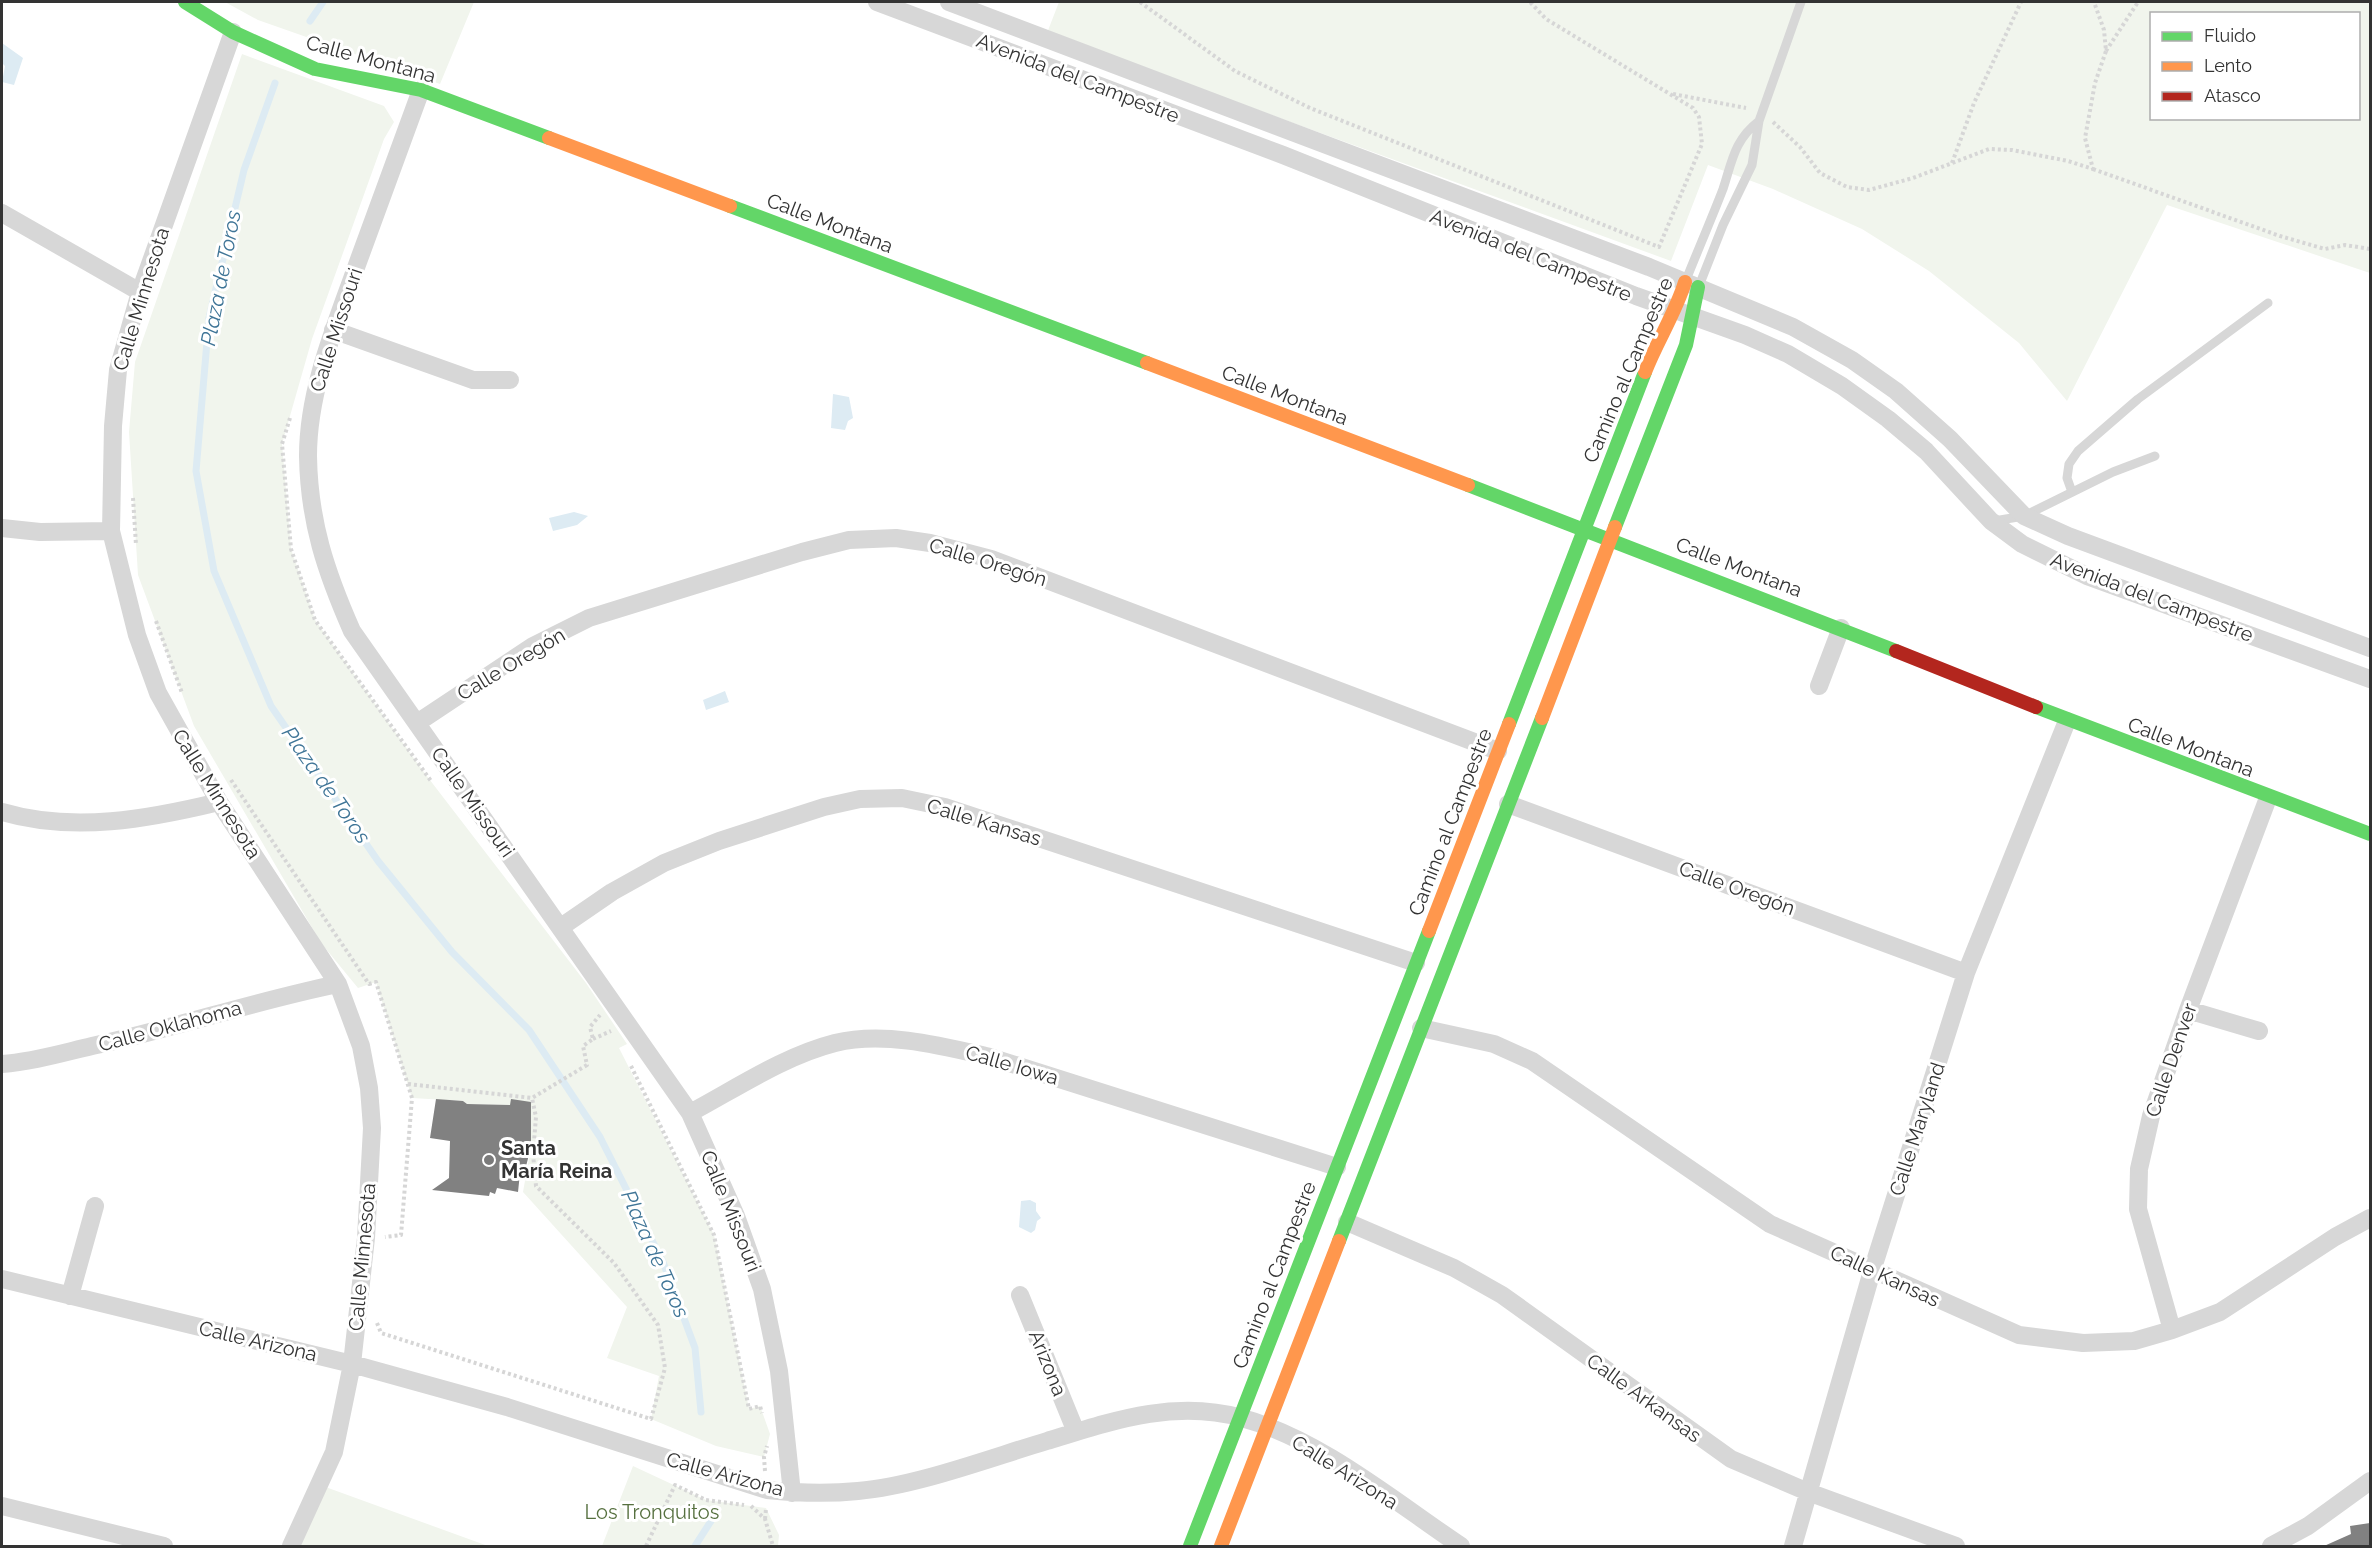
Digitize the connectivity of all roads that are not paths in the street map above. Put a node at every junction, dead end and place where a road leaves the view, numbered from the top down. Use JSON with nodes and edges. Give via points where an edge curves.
{"nodes":[{"id":1,"x":185,"y":2,"type":"edge"},
{"id":2,"x":877,"y":2,"type":"edge"},
{"id":3,"x":950,"y":2,"type":"edge"},
{"id":4,"x":1801,"y":2,"type":"edge"},
{"id":5,"x":912,"y":8,"type":"edge"},
{"id":6,"x":233,"y":32,"type":"junction"},
{"id":7,"x":421,"y":90,"type":"junction"},
{"id":8,"x":1762,"y":118,"type":"junction"},
{"id":9,"x":1293,"y":131,"type":"junction"},
{"id":10,"x":1283,"y":156,"type":"junction"},
{"id":11,"x":2,"y":213,"type":"edge"},
{"id":12,"x":1692,"y":284,"type":"junction"},
{"id":13,"x":140,"y":292,"type":"junction"},
{"id":14,"x":2268,"y":303,"type":"dead end"},
{"id":15,"x":1683,"y":314,"type":"junction"},
{"id":16,"x":333,"y":330,"type":"junction"},
{"id":17,"x":510,"y":380,"type":"dead end"},
{"id":18,"x":2155,"y":456,"type":"dead end"},
{"id":19,"x":2072,"y":492,"type":"junction"},
{"id":20,"x":2024,"y":516,"type":"junction"},
{"id":21,"x":1992,"y":521,"type":"junction"},
{"id":22,"x":2,"y":528,"type":"edge"},
{"id":23,"x":1584,"y":529,"type":"junction"},
{"id":24,"x":111,"y":531,"type":"junction"},
{"id":25,"x":1611,"y":539,"type":"junction"},
{"id":26,"x":1841,"y":628,"type":"junction"},
{"id":27,"x":2370,"y":648,"type":"edge"},
{"id":28,"x":2370,"y":679,"type":"edge"},
{"id":29,"x":1819,"y":686,"type":"dead end"},
{"id":30,"x":2067,"y":721,"type":"junction"},
{"id":31,"x":417,"y":723,"type":"junction"},
{"id":32,"x":1498,"y":751,"type":"junction"},
{"id":33,"x":2268,"y":798,"type":"junction"},
{"id":34,"x":219,"y":802,"type":"junction"},
{"id":35,"x":1508,"y":804,"type":"junction"},
{"id":36,"x":2,"y":812,"type":"edge"},
{"id":37,"x":2370,"y":834,"type":"edge"},
{"id":38,"x":561,"y":927,"type":"junction"},
{"id":39,"x":1416,"y":963,"type":"junction"},
{"id":40,"x":1966,"y":973,"type":"junction"},
{"id":41,"x":338,"y":984,"type":"junction"},
{"id":42,"x":2188,"y":1010,"type":"junction"},
{"id":43,"x":1421,"y":1028,"type":"junction"},
{"id":44,"x":2259,"y":1031,"type":"dead end"},
{"id":45,"x":2,"y":1064,"type":"edge"},
{"id":46,"x":690,"y":1113,"type":"junction"},
{"id":47,"x":1337,"y":1167,"type":"junction"},
{"id":48,"x":95,"y":1206,"type":"dead end"},
{"id":49,"x":2370,"y":1218,"type":"edge"},
{"id":50,"x":1347,"y":1222,"type":"junction"},
{"id":51,"x":1872,"y":1271,"type":"junction"},
{"id":52,"x":2,"y":1279,"type":"edge"},
{"id":53,"x":1020,"y":1295,"type":"dead end"},
{"id":54,"x":70,"y":1296,"type":"junction"},
{"id":55,"x":2172,"y":1329,"type":"junction"},
{"id":56,"x":352,"y":1364,"type":"junction"},
{"id":57,"x":1240,"y":1417,"type":"junction"},
{"id":58,"x":1268,"y":1426,"type":"junction"},
{"id":59,"x":1076,"y":1432,"type":"junction"},
{"id":60,"x":2370,"y":1480,"type":"edge"},
{"id":61,"x":1808,"y":1492,"type":"junction"},
{"id":62,"x":792,"y":1493,"type":"junction"},
{"id":63,"x":2,"y":1506,"type":"edge"},
{"id":64,"x":164,"y":1546,"type":"edge"},
{"id":65,"x":291,"y":1546,"type":"edge"},
{"id":66,"x":1190,"y":1546,"type":"edge"},
{"id":67,"x":1221,"y":1546,"type":"edge"},
{"id":68,"x":1461,"y":1546,"type":"edge"},
{"id":69,"x":1793,"y":1546,"type":"edge"},
{"id":70,"x":1956,"y":1546,"type":"edge"},
{"id":71,"x":2271,"y":1546,"type":"edge"}],
"edges":[{"from":1,"to":6,"type":"street","name":"Calle Montana"},
{"from":2,"to":5,"type":"street","name":"Avenida del Campestre"},
{"from":3,"to":9,"type":"street","name":"Avenida del Campestre"},
{"from":4,"to":8,"type":"lane","name":"Camino al Campestre"},
{"from":5,"to":10,"type":"street","name":"Avenida del Campestre"},
{"from":6,"to":7,"type":"street","name":"Calle Montana","via":[[315,69]]},
{"from":6,"to":13,"type":"street","name":"Calle Minnesota"},
{"from":7,"to":16,"type":"street","name":"Calle Missouri"},
{"from":7,"to":23,"type":"street","name":"Calle Montana"},
{"from":8,"to":12,"type":"lane","name":"Camino al Campestre","via":[[1752,165]]},
{"from":8,"to":12,"type":"lane","name":"Camino al Campestre","via":[[1746,130],[1732,155]]},
{"from":9,"to":10,"type":"street"},
{"from":9,"to":12,"type":"street","name":"Avenida del Campestre"},
{"from":10,"to":15,"type":"street","name":"Avenida del Campestre"},
{"from":11,"to":13,"type":"street"},
{"from":12,"to":15,"type":"street","name":"Camino al Campestre"},
{"from":12,"to":20,"type":"street","name":"Avenida del Campestre","via":[[1793,327],[1852,360],[1896,391],[1950,439]]},
{"from":13,"to":24,"type":"street","name":"Calle Minnesota","via":[[117,370]]},
{"from":14,"to":19,"type":"lane","via":[[2138,399],[2078,451],[2069,464],[2067,478]]},
{"from":15,"to":21,"type":"street","name":"Avenida del Campestre","via":[[1788,354],[1842,386],[1926,451]]},
{"from":15,"to":23,"type":"street","name":"Camino al Campestre","via":[[1659,336]]},
{"from":15,"to":25,"type":"street","name":"Camino al Campestre","via":[[1686,345]]},
{"from":16,"to":17,"type":"street","via":[[473,380]]},
{"from":16,"to":31,"type":"street","name":"Calle Missouri","via":[[312,406],[308,456],[314,523],[326,572],[352,631]]},
{"from":18,"to":19,"type":"lane"},
{"from":19,"to":20,"type":"lane"},
{"from":20,"to":21,"type":"lane"},
{"from":20,"to":27,"type":"street","name":"Avenida del Campestre","via":[[2068,536]]},
{"from":21,"to":28,"type":"street","name":"Avenida del Campestre","via":[[2022,544],[2087,576]]},
{"from":22,"to":24,"type":"street"},
{"from":23,"to":25,"type":"street","name":"Calle Montana"},
{"from":23,"to":32,"type":"street","name":"Camino al Campestre"},
{"from":24,"to":34,"type":"street","name":"Calle Minnesota","via":[[137,634],[158,693]]},
{"from":25,"to":26,"type":"street","name":"Calle Montana"},
{"from":25,"to":35,"type":"street","name":"Camino al Campestre"},
{"from":26,"to":29,"type":"street"},
{"from":26,"to":30,"type":"street","name":"Calle Montana"},
{"from":30,"to":33,"type":"street","name":"Calle Montana"},
{"from":30,"to":40,"type":"street","name":"Calle Maryland"},
{"from":31,"to":32,"type":"street","name":"Calle Oregón","via":[[532,646],[589,618],[802,552],[849,540],[896,538],[991,559]]},
{"from":31,"to":38,"type":"street","name":"Calle Missouri"},
{"from":32,"to":39,"type":"street","name":"Camino al Campestre"},
{"from":33,"to":37,"type":"street","name":"Calle Montana"},
{"from":33,"to":42,"type":"street","name":"Calle Denver"},
{"from":34,"to":36,"type":"street","via":[[157,817],[94,823],[20,818]]},
{"from":34,"to":41,"type":"street","name":"Calle Minnesota"},
{"from":35,"to":40,"type":"street","name":"Calle Oregón"},
{"from":35,"to":43,"type":"street","name":"Camino al Campestre"},
{"from":38,"to":39,"type":"street","name":"Calle Kansas","via":[[664,863],[719,841],[824,807],[860,799],[902,798],[945,807]]},
{"from":38,"to":46,"type":"street","name":"Calle Missouri"},
{"from":39,"to":47,"type":"street","name":"Camino al Campestre"},
{"from":40,"to":51,"type":"street","name":"Calle Maryland"},
{"from":41,"to":45,"type":"street","name":"Calle Oklahoma","via":[[130,1038]]},
{"from":41,"to":56,"type":"street","name":"Calle Minnesota","via":[[361,1046],[372,1128],[366,1238]]},
{"from":42,"to":44,"type":"street"},
{"from":42,"to":55,"type":"street","name":"Calle Denver","via":[[2151,1116],[2139,1169],[2138,1209]]},
{"from":43,"to":50,"type":"street","name":"Camino al Campestre"},
{"from":43,"to":51,"type":"street","name":"Calle Kansas","via":[[1494,1044],[1532,1061],[1770,1224]]},
{"from":46,"to":47,"type":"street","name":"Calle Iowa","via":[[806,1052],[837,1043],[868,1040],[934,1044],[990,1057]]},
{"from":46,"to":62,"type":"street","name":"Calle Missouri","via":[[736,1216],[762,1289],[779,1371]]},
{"from":47,"to":57,"type":"street","name":"Camino al Campestre"},
{"from":48,"to":54,"type":"street"},
{"from":49,"to":55,"type":"street","name":"Calle Kansas","via":[[2220,1312]]},
{"from":50,"to":58,"type":"street","name":"Camino al Campestre"},
{"from":50,"to":61,"type":"street","name":"Calle Arkansas","via":[[1454,1268],[1502,1295],[1731,1459]]},
{"from":51,"to":55,"type":"street","name":"Calle Kansas","via":[[2019,1335],[2083,1343],[2134,1341]]},
{"from":51,"to":61,"type":"street","name":"Calle Maryland"},
{"from":52,"to":54,"type":"street","name":"Calle Arizona"},
{"from":53,"to":59,"type":"street","name":"Arizona"},
{"from":54,"to":56,"type":"street","name":"Calle Arizona"},
{"from":56,"to":62,"type":"street","name":"Calle Arizona","via":[[507,1407],[767,1490]]},
{"from":56,"to":65,"type":"street","name":"Calle Minnesota","via":[[334,1452]]},
{"from":57,"to":58,"type":"street","name":"Calle Arizona"},
{"from":57,"to":59,"type":"street","name":"Calle Arizona","via":[[1196,1411],[1149,1412]]},
{"from":57,"to":66,"type":"street","name":"Camino al Campestre"},
{"from":58,"to":67,"type":"street","name":"Camino al Campestre"},
{"from":58,"to":68,"type":"street","name":"Calle Arizona","via":[[1324,1454]]},
{"from":59,"to":62,"type":"street","name":"Calle Arizona","via":[[924,1477],[859,1491]]},
{"from":60,"to":71,"type":"street","via":[[2308,1526]]},
{"from":61,"to":69,"type":"street","name":"Calle Maryland"},
{"from":61,"to":70,"type":"street","name":"Calle Arkansas"},
{"from":63,"to":64,"type":"street"}]}
